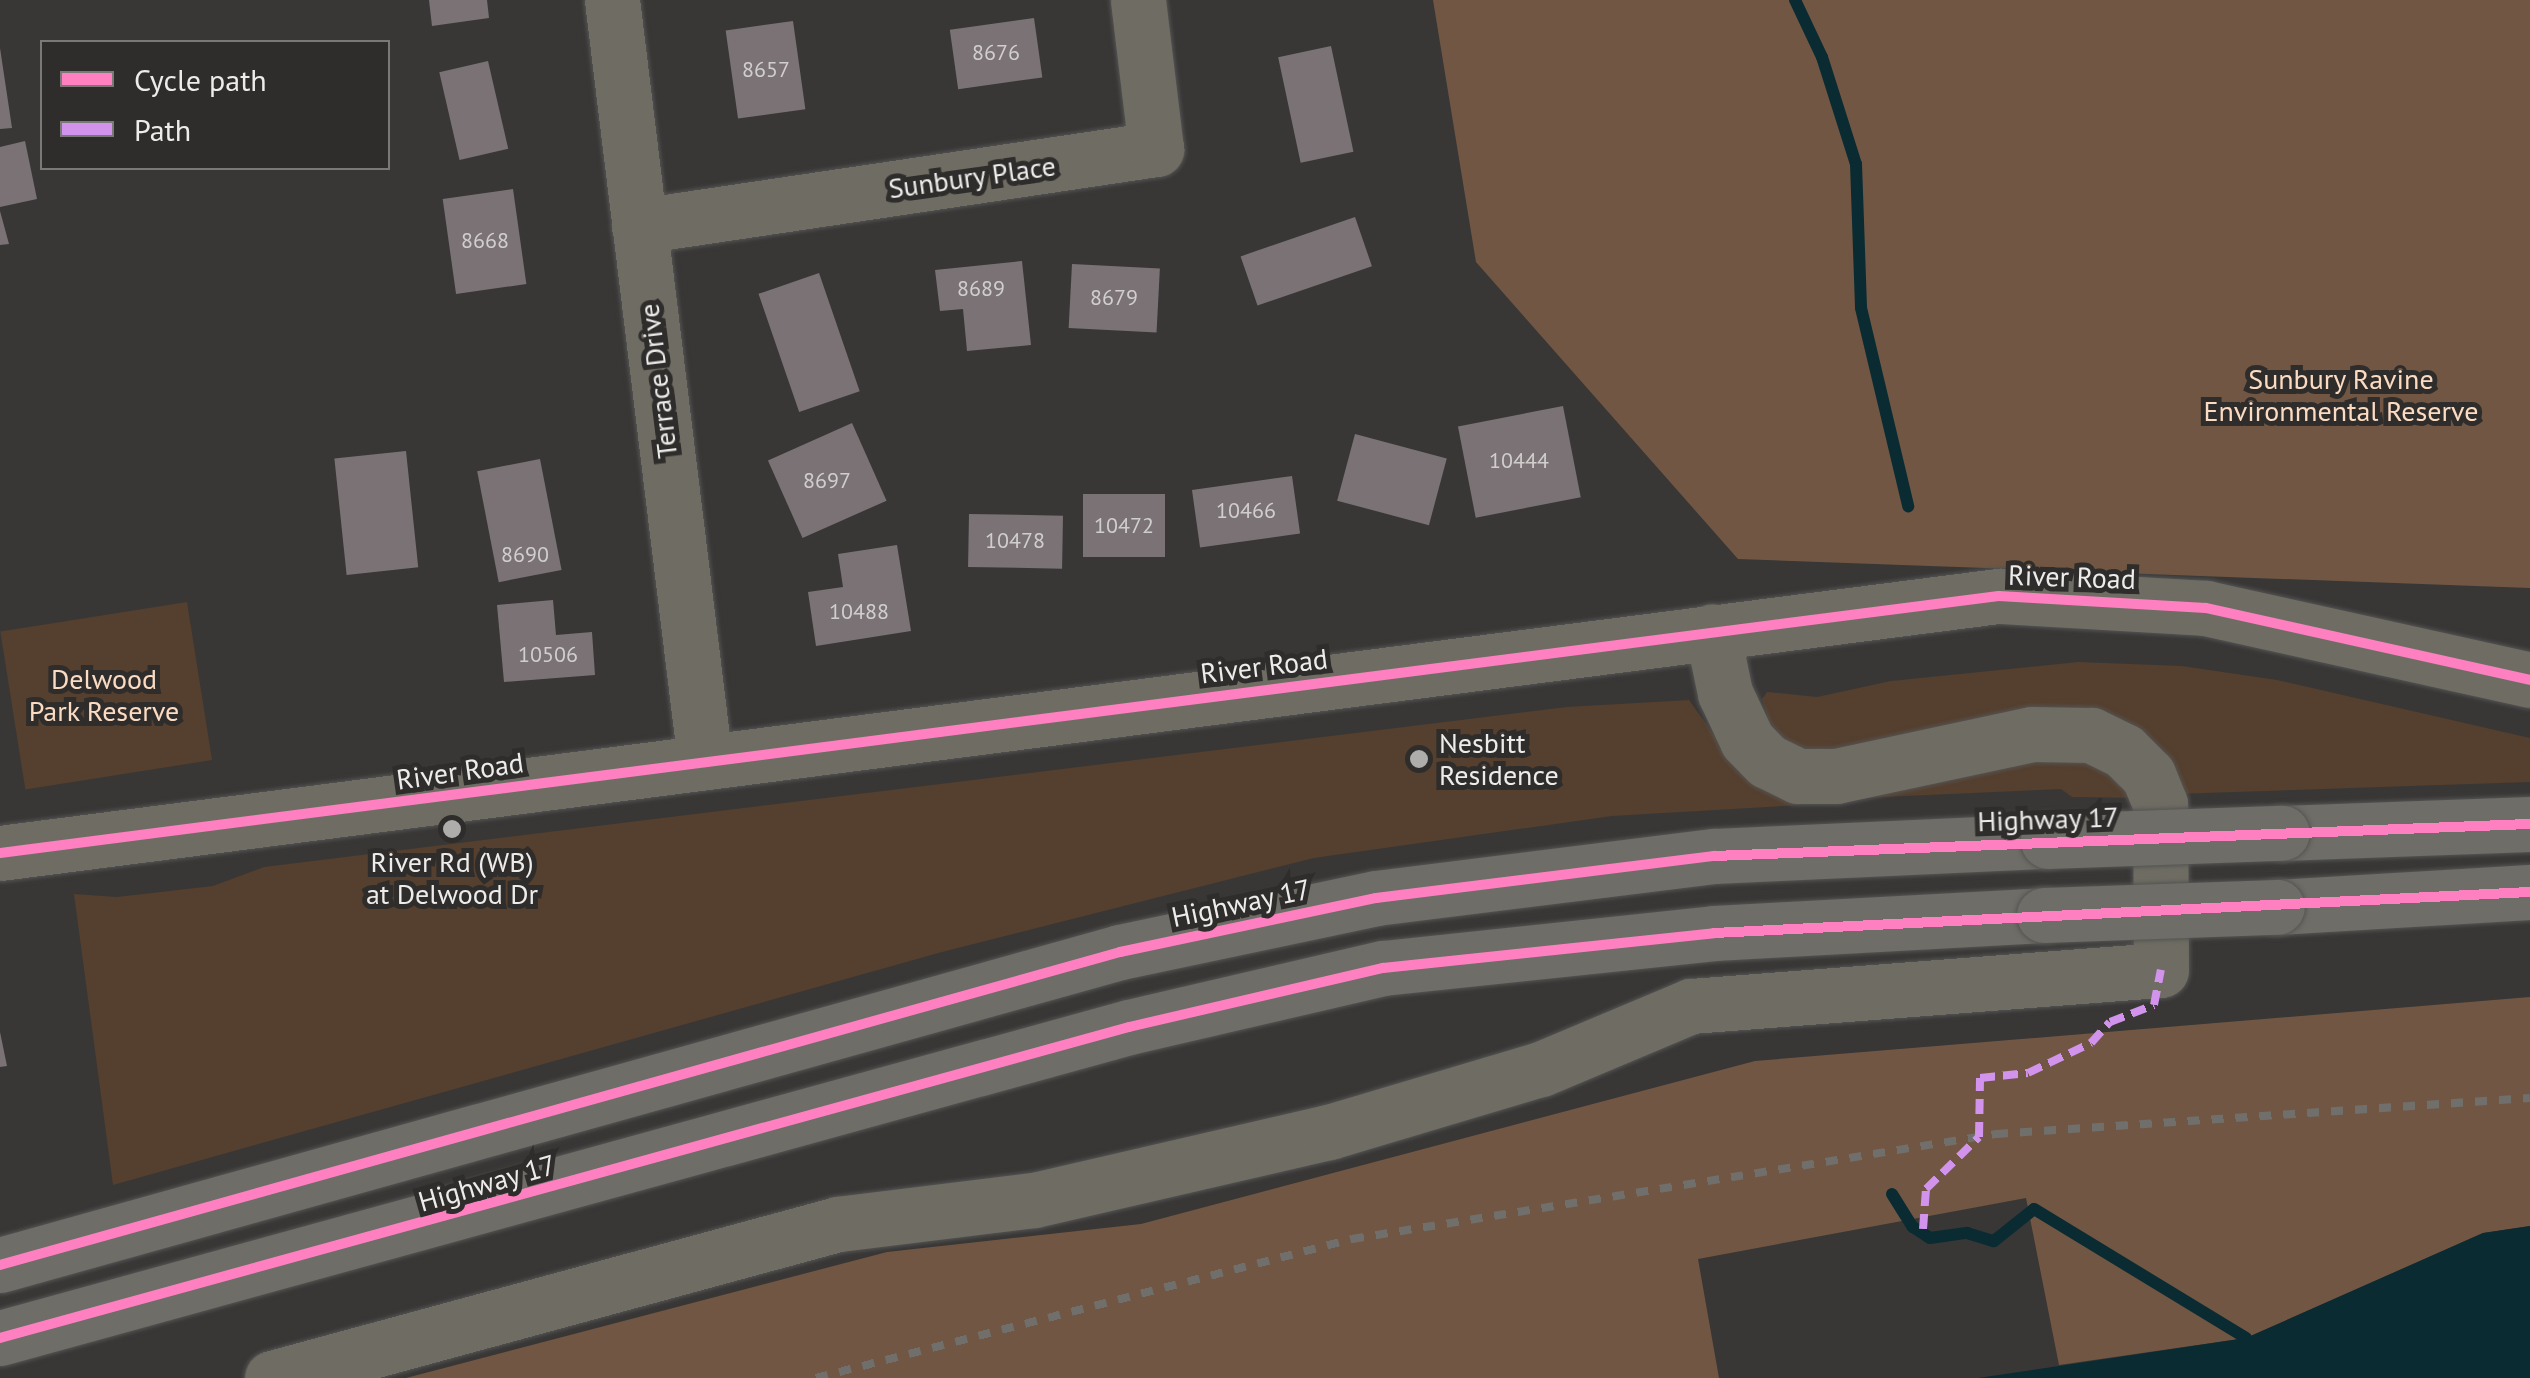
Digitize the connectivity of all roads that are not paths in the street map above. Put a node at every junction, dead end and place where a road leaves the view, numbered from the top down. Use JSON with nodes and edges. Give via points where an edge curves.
{"nodes":[{"id":1,"x":612,"y":0,"type":"edge"},
{"id":2,"x":1138,"y":0,"type":"edge"},
{"id":3,"x":640,"y":226,"type":"junction"},
{"id":4,"x":1712,"y":631,"type":"junction"},
{"id":5,"x":2530,"y":680,"type":"edge"},
{"id":6,"x":705,"y":762,"type":"junction"},
{"id":7,"x":2530,"y":824,"type":"edge"},
{"id":8,"x":0,"y":854,"type":"edge"},
{"id":9,"x":2530,"y":892,"type":"edge"},
{"id":10,"x":0,"y":1265,"type":"edge"},
{"id":11,"x":0,"y":1338,"type":"edge"},
{"id":12,"x":272,"y":1378,"type":"edge"}],
"edges":[{"from":1,"to":3,"type":"street","name":"Terrace Drive"},
{"from":2,"to":3,"type":"street","name":"Sunbury Place","via":[[1156,150]]},
{"from":3,"to":6,"type":"street","name":"Terrace Drive"},
{"from":4,"to":5,"type":"street","name":"River Road","via":[[1999,596],[2096,598],[2206,608]]},
{"from":4,"to":6,"type":"street","name":"River Road"},
{"from":4,"to":12,"type":"street","via":[[1725,693],[1747,740],[1767,761],[1798,776],[1836,776],[2032,734],[2091,735],[2124,751],[2148,775],[2160,804],[2161,970],[1690,1006],[1541,1069],[1329,1132],[1034,1200],[838,1224]]},
{"from":6,"to":8,"type":"street","name":"River Road"},
{"from":7,"to":10,"type":"highway","name":"Highway 17","bridge":true,"via":[[1694,858],[1539,873],[1340,906],[1120,952]]},
{"from":9,"to":11,"type":"highway","name":"Highway 17","bridge":true,"via":[[1714,934],[1382,968],[1129,1027]]}]}
